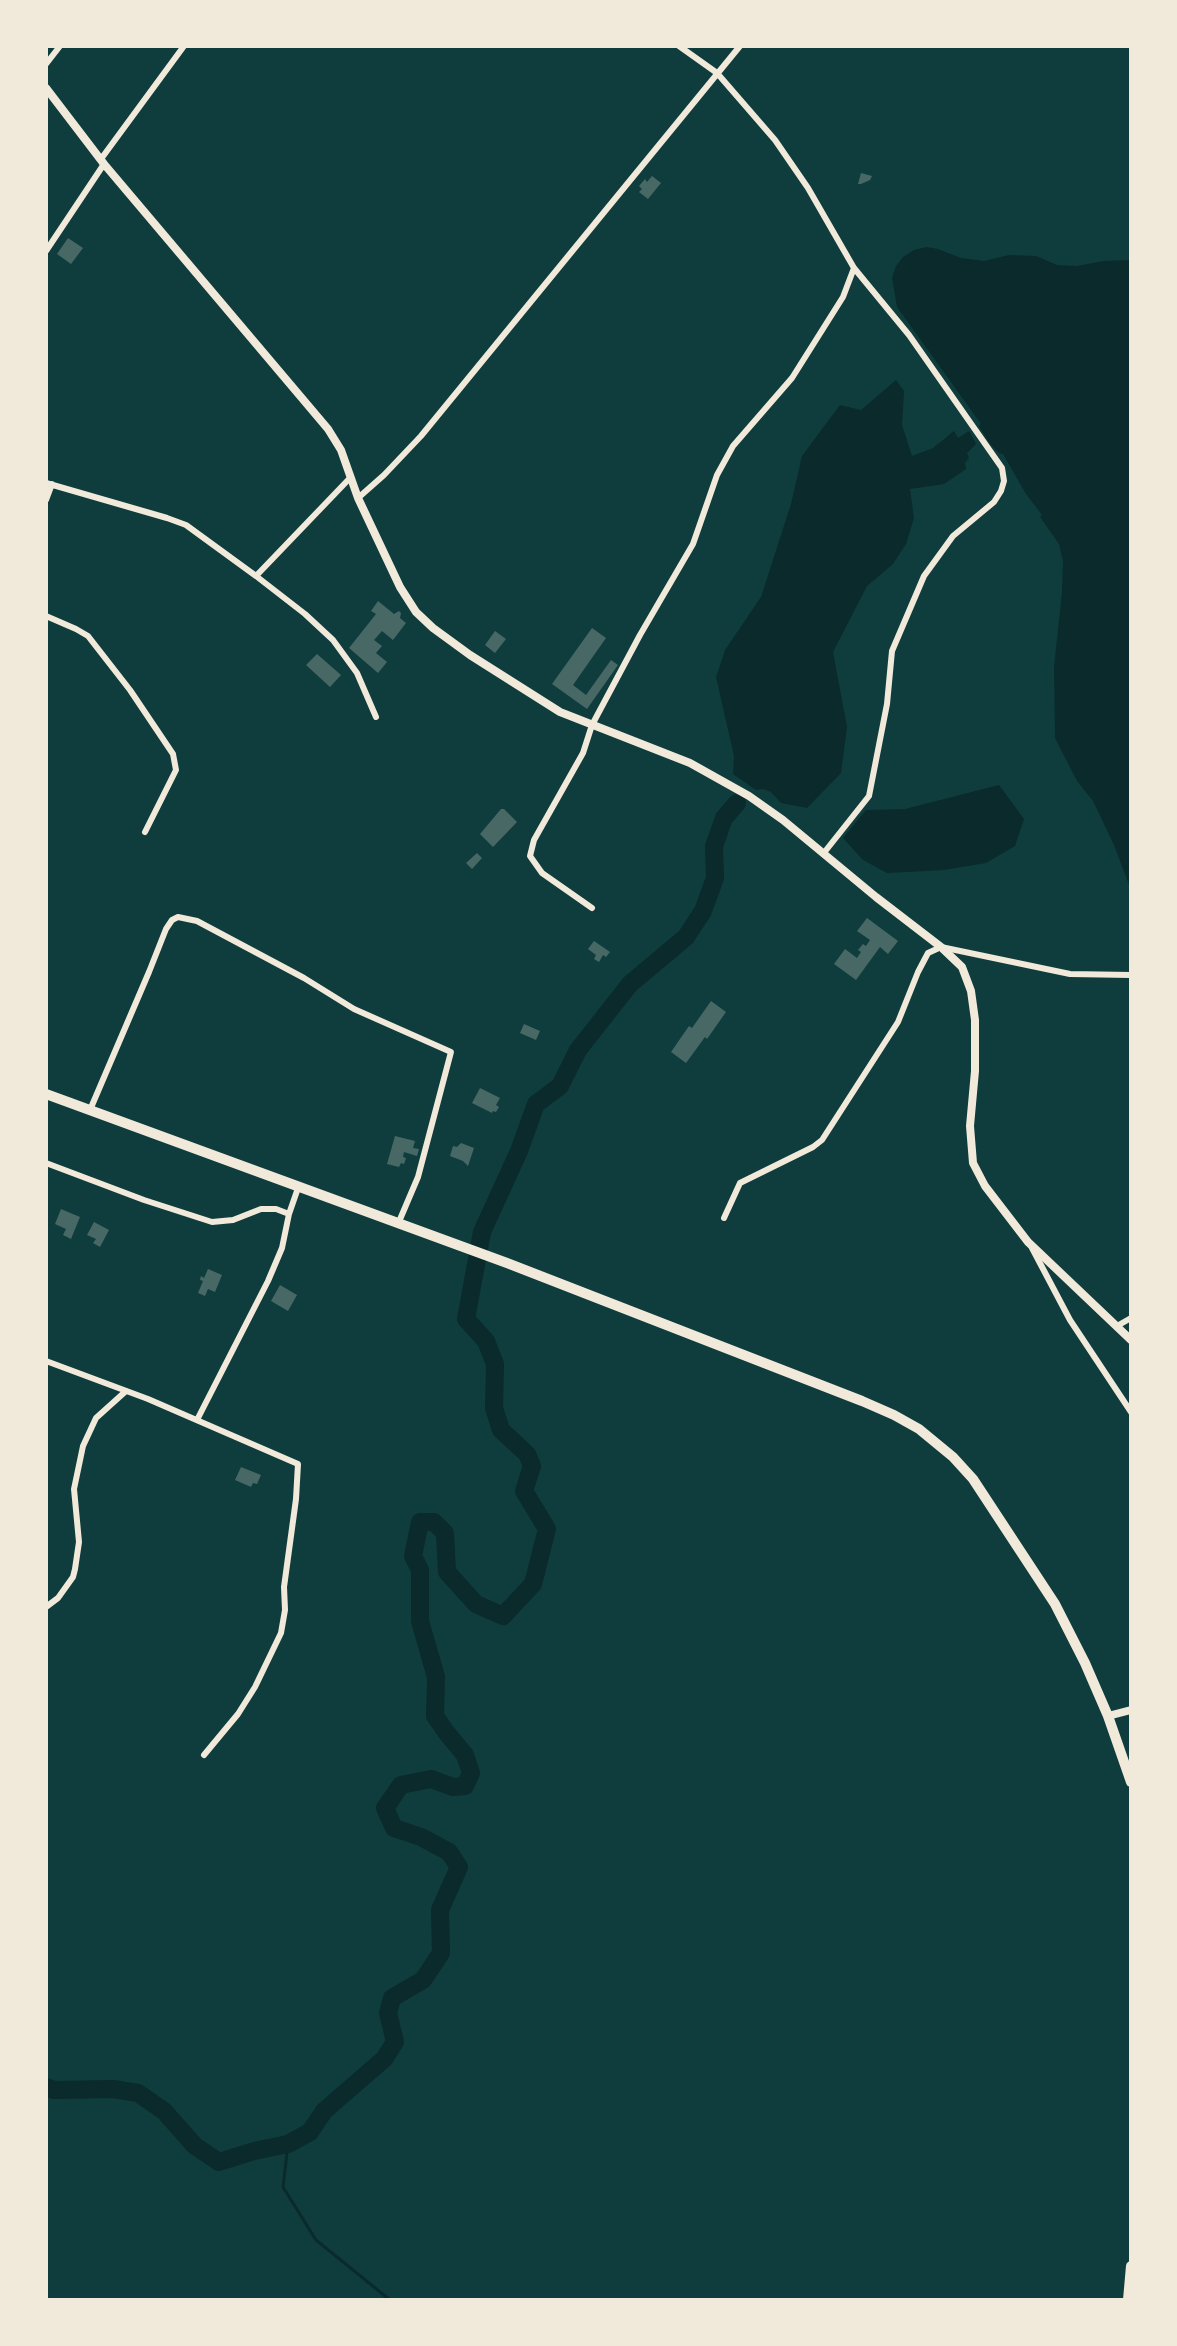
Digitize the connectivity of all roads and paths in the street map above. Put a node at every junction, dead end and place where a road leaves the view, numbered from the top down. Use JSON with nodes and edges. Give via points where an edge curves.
{"nodes":[{"id":1,"x":60,"y":46,"type":"edge"},
{"id":2,"x":184,"y":46,"type":"edge"},
{"id":3,"x":679,"y":46,"type":"edge"},
{"id":4,"x":740,"y":46,"type":"edge"},
{"id":5,"x":46,"y":64,"type":"edge"},
{"id":6,"x":717,"y":73,"type":"junction"},
{"id":7,"x":46,"y":88,"type":"edge"},
{"id":8,"x":102,"y":162,"type":"junction"},
{"id":9,"x":46,"y":251,"type":"edge"},
{"id":10,"x":854,"y":268,"type":"junction"},
{"id":11,"x":350,"y":478,"type":"junction"},
{"id":12,"x":49,"y":484,"type":"edge"},
{"id":13,"x":358,"y":498,"type":"junction"},
{"id":14,"x":46,"y":500,"type":"edge"},
{"id":15,"x":256,"y":576,"type":"junction"},
{"id":16,"x":46,"y":616,"type":"edge"},
{"id":17,"x":376,"y":717,"type":"dead end"},
{"id":18,"x":592,"y":725,"type":"junction"},
{"id":19,"x":145,"y":832,"type":"dead end"},
{"id":20,"x":823,"y":854,"type":"junction"},
{"id":21,"x":592,"y":908,"type":"dead end"},
{"id":22,"x":941,"y":947,"type":"junction"},
{"id":23,"x":1131,"y":975,"type":"edge"},
{"id":24,"x":46,"y":1094,"type":"edge"},
{"id":25,"x":90,"y":1110,"type":"junction"},
{"id":26,"x":46,"y":1163,"type":"edge"},
{"id":27,"x":298,"y":1188,"type":"junction"},
{"id":28,"x":289,"y":1214,"type":"junction"},
{"id":29,"x":724,"y":1218,"type":"dead end"},
{"id":30,"x":398,"y":1224,"type":"junction"},
{"id":31,"x":1028,"y":1242,"type":"junction"},
{"id":32,"x":1131,"y":1318,"type":"edge"},
{"id":33,"x":1117,"y":1326,"type":"junction"},
{"id":34,"x":1131,"y":1340,"type":"edge"},
{"id":35,"x":46,"y":1361,"type":"edge"},
{"id":36,"x":126,"y":1391,"type":"junction"},
{"id":37,"x":1131,"y":1412,"type":"edge"},
{"id":38,"x":197,"y":1420,"type":"junction"},
{"id":39,"x":46,"y":1607,"type":"edge"},
{"id":40,"x":1131,"y":1710,"type":"edge"},
{"id":41,"x":1108,"y":1716,"type":"junction"},
{"id":42,"x":204,"y":1755,"type":"dead end"},
{"id":43,"x":1131,"y":1782,"type":"edge"},
{"id":44,"x":1131,"y":2266,"type":"edge"},
{"id":45,"x":1128,"y":2300,"type":"edge"}],
"edges":[{"from":1,"to":5,"type":"street"},
{"from":2,"to":8,"type":"street"},
{"from":3,"to":6,"type":"street"},
{"from":4,"to":6,"type":"street"},
{"from":6,"to":10,"type":"street","via":[[775,140]]},
{"from":6,"to":13,"type":"street","via":[[421,436]]},
{"from":7,"to":8,"type":"street"},
{"from":8,"to":9,"type":"street"},
{"from":8,"to":11,"type":"street","via":[[328,429]]},
{"from":10,"to":18,"type":"street","via":[[843,297],[792,378],[733,446],[693,544]]},
{"from":10,"to":20,"type":"street","via":[[975,428],[1002,468],[1004,481],[994,502],[953,536],[924,576],[892,651],[869,796]]},
{"from":11,"to":13,"type":"street"},
{"from":11,"to":15,"type":"street"},
{"from":12,"to":14,"type":"street"},
{"from":12,"to":15,"type":"street","via":[[186,525]]},
{"from":13,"to":18,"type":"street","via":[[416,612],[524,690]]},
{"from":15,"to":17,"type":"street","via":[[333,640],[357,673]]},
{"from":16,"to":19,"type":"street","via":[[88,636],[173,754],[176,770]]},
{"from":18,"to":20,"type":"street","via":[[690,763],[749,796]]},
{"from":18,"to":21,"type":"street","via":[[530,856],[542,873]]},
{"from":20,"to":22,"type":"street"},
{"from":22,"to":23,"type":"street","via":[[1070,974]]},
{"from":22,"to":29,"type":"street","via":[[928,953],[898,1022],[822,1140],[740,1183]]},
{"from":22,"to":31,"type":"street","via":[[962,967],[971,991],[973,1163]]},
{"from":24,"to":25,"type":"main road"},
{"from":25,"to":27,"type":"main road"},
{"from":25,"to":30,"type":"street","via":[[166,929],[178,917],[197,921],[354,1009],[451,1052],[418,1177]]},
{"from":26,"to":28,"type":"street","via":[[212,1222],[261,1209]]},
{"from":27,"to":28,"type":"street"},
{"from":27,"to":30,"type":"main road"},
{"from":28,"to":38,"type":"street","via":[[268,1281]]},
{"from":30,"to":41,"type":"main road","via":[[862,1401],[919,1429],[953,1457],[994,1509],[1067,1626]]},
{"from":31,"to":33,"type":"street"},
{"from":31,"to":37,"type":"street","via":[[1070,1320]]},
{"from":32,"to":33,"type":"street"},
{"from":33,"to":34,"type":"street"},
{"from":35,"to":36,"type":"street"},
{"from":36,"to":38,"type":"street"},
{"from":36,"to":39,"type":"street","via":[[96,1418],[83,1446],[74,1489],[79,1542],[73,1577]]},
{"from":38,"to":42,"type":"street","via":[[298,1464],[281,1633],[238,1714]]},
{"from":40,"to":41,"type":"street"},
{"from":41,"to":43,"type":"main road"},
{"from":44,"to":45,"type":"main road"}]}
